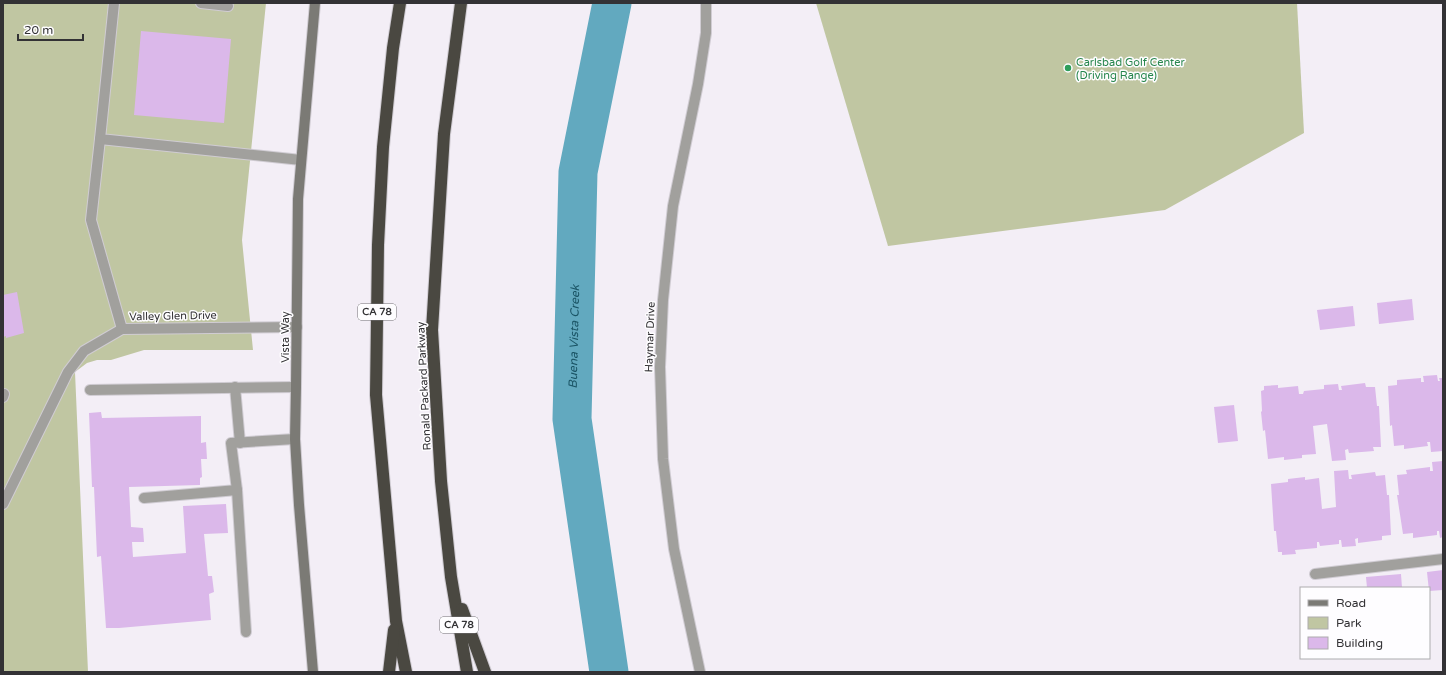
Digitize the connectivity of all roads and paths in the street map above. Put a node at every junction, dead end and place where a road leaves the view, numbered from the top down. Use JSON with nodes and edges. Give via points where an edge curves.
{"nodes":[{"id":1,"x":114,"y":3,"type":"edge"},
{"id":2,"x":201,"y":3,"type":"edge"},
{"id":3,"x":314,"y":3,"type":"edge"},
{"id":4,"x":400,"y":3,"type":"edge"},
{"id":5,"x":461,"y":3,"type":"edge"},
{"id":6,"x":706,"y":3,"type":"edge"},
{"id":7,"x":228,"y":6,"type":"dead end"},
{"id":8,"x":100,"y":139,"type":"junction"},
{"id":9,"x":301,"y":160,"type":"junction"},
{"id":10,"x":297,"y":327,"type":"junction"},
{"id":11,"x":122,"y":329,"type":"junction"},
{"id":12,"x":235,"y":387,"type":"junction"},
{"id":13,"x":296,"y":387,"type":"junction"},
{"id":14,"x":90,"y":390,"type":"dead end"},
{"id":15,"x":295,"y":439,"type":"junction"},
{"id":16,"x":240,"y":443,"type":"junction"},
{"id":17,"x":237,"y":490,"type":"junction"},
{"id":18,"x":144,"y":498,"type":"dead end"},
{"id":19,"x":3,"y":504,"type":"edge"},
{"id":20,"x":1443,"y":559,"type":"edge"},
{"id":21,"x":1315,"y":574,"type":"dead end"},
{"id":22,"x":451,"y":577,"type":"junction"},
{"id":23,"x":396,"y":621,"type":"junction"},
{"id":24,"x":246,"y":632,"type":"dead end"},
{"id":25,"x":313,"y":672,"type":"edge"},
{"id":26,"x":388,"y":672,"type":"edge"},
{"id":27,"x":406,"y":672,"type":"edge"},
{"id":28,"x":467,"y":672,"type":"edge"},
{"id":29,"x":485,"y":672,"type":"edge"},
{"id":30,"x":700,"y":672,"type":"edge"}],
"edges":[{"from":1,"to":8,"type":"street"},
{"from":2,"to":7,"type":"street"},
{"from":3,"to":9,"type":"main road","name":"Vista Way"},
{"from":4,"to":23,"type":"highway","number":"CA 78","via":[[383,148],[378,245],[376,395]]},
{"from":5,"to":22,"type":"highway","name":"Ronald Packard Parkway","number":"CA 78","via":[[444,134],[432,330],[441,481]]},
{"from":6,"to":30,"type":"street","name":"Haymar Drive","via":[[706,33],[698,84],[673,206],[663,300],[660,367],[664,459],[674,549]]},
{"from":8,"to":9,"type":"street"},
{"from":8,"to":11,"type":"street","via":[[91,220]]},
{"from":9,"to":10,"type":"main road","name":"Vista Way"},
{"from":10,"to":11,"type":"street","name":"Valley Glen Drive"},
{"from":10,"to":13,"type":"main road","name":"Vista Way"},
{"from":11,"to":19,"type":"street","name":"Valley Glen Drive","via":[[84,351],[68,372]]},
{"from":12,"to":13,"type":"street"},
{"from":12,"to":14,"type":"street"},
{"from":12,"to":16,"type":"street"},
{"from":13,"to":15,"type":"main road","name":"Vista Way"},
{"from":15,"to":16,"type":"street"},
{"from":15,"to":25,"type":"main road","name":"Vista Way"},
{"from":16,"to":17,"type":"street","via":[[231,443]]},
{"from":17,"to":18,"type":"street"},
{"from":17,"to":24,"type":"street"},
{"from":20,"to":21,"type":"street"},
{"from":22,"to":28,"type":"highway","name":"Ronald Packard Parkway","number":"CA 78"},
{"from":22,"to":29,"type":"highway"},
{"from":23,"to":26,"type":"highway"},
{"from":23,"to":27,"type":"highway","number":"CA 78"}]}
